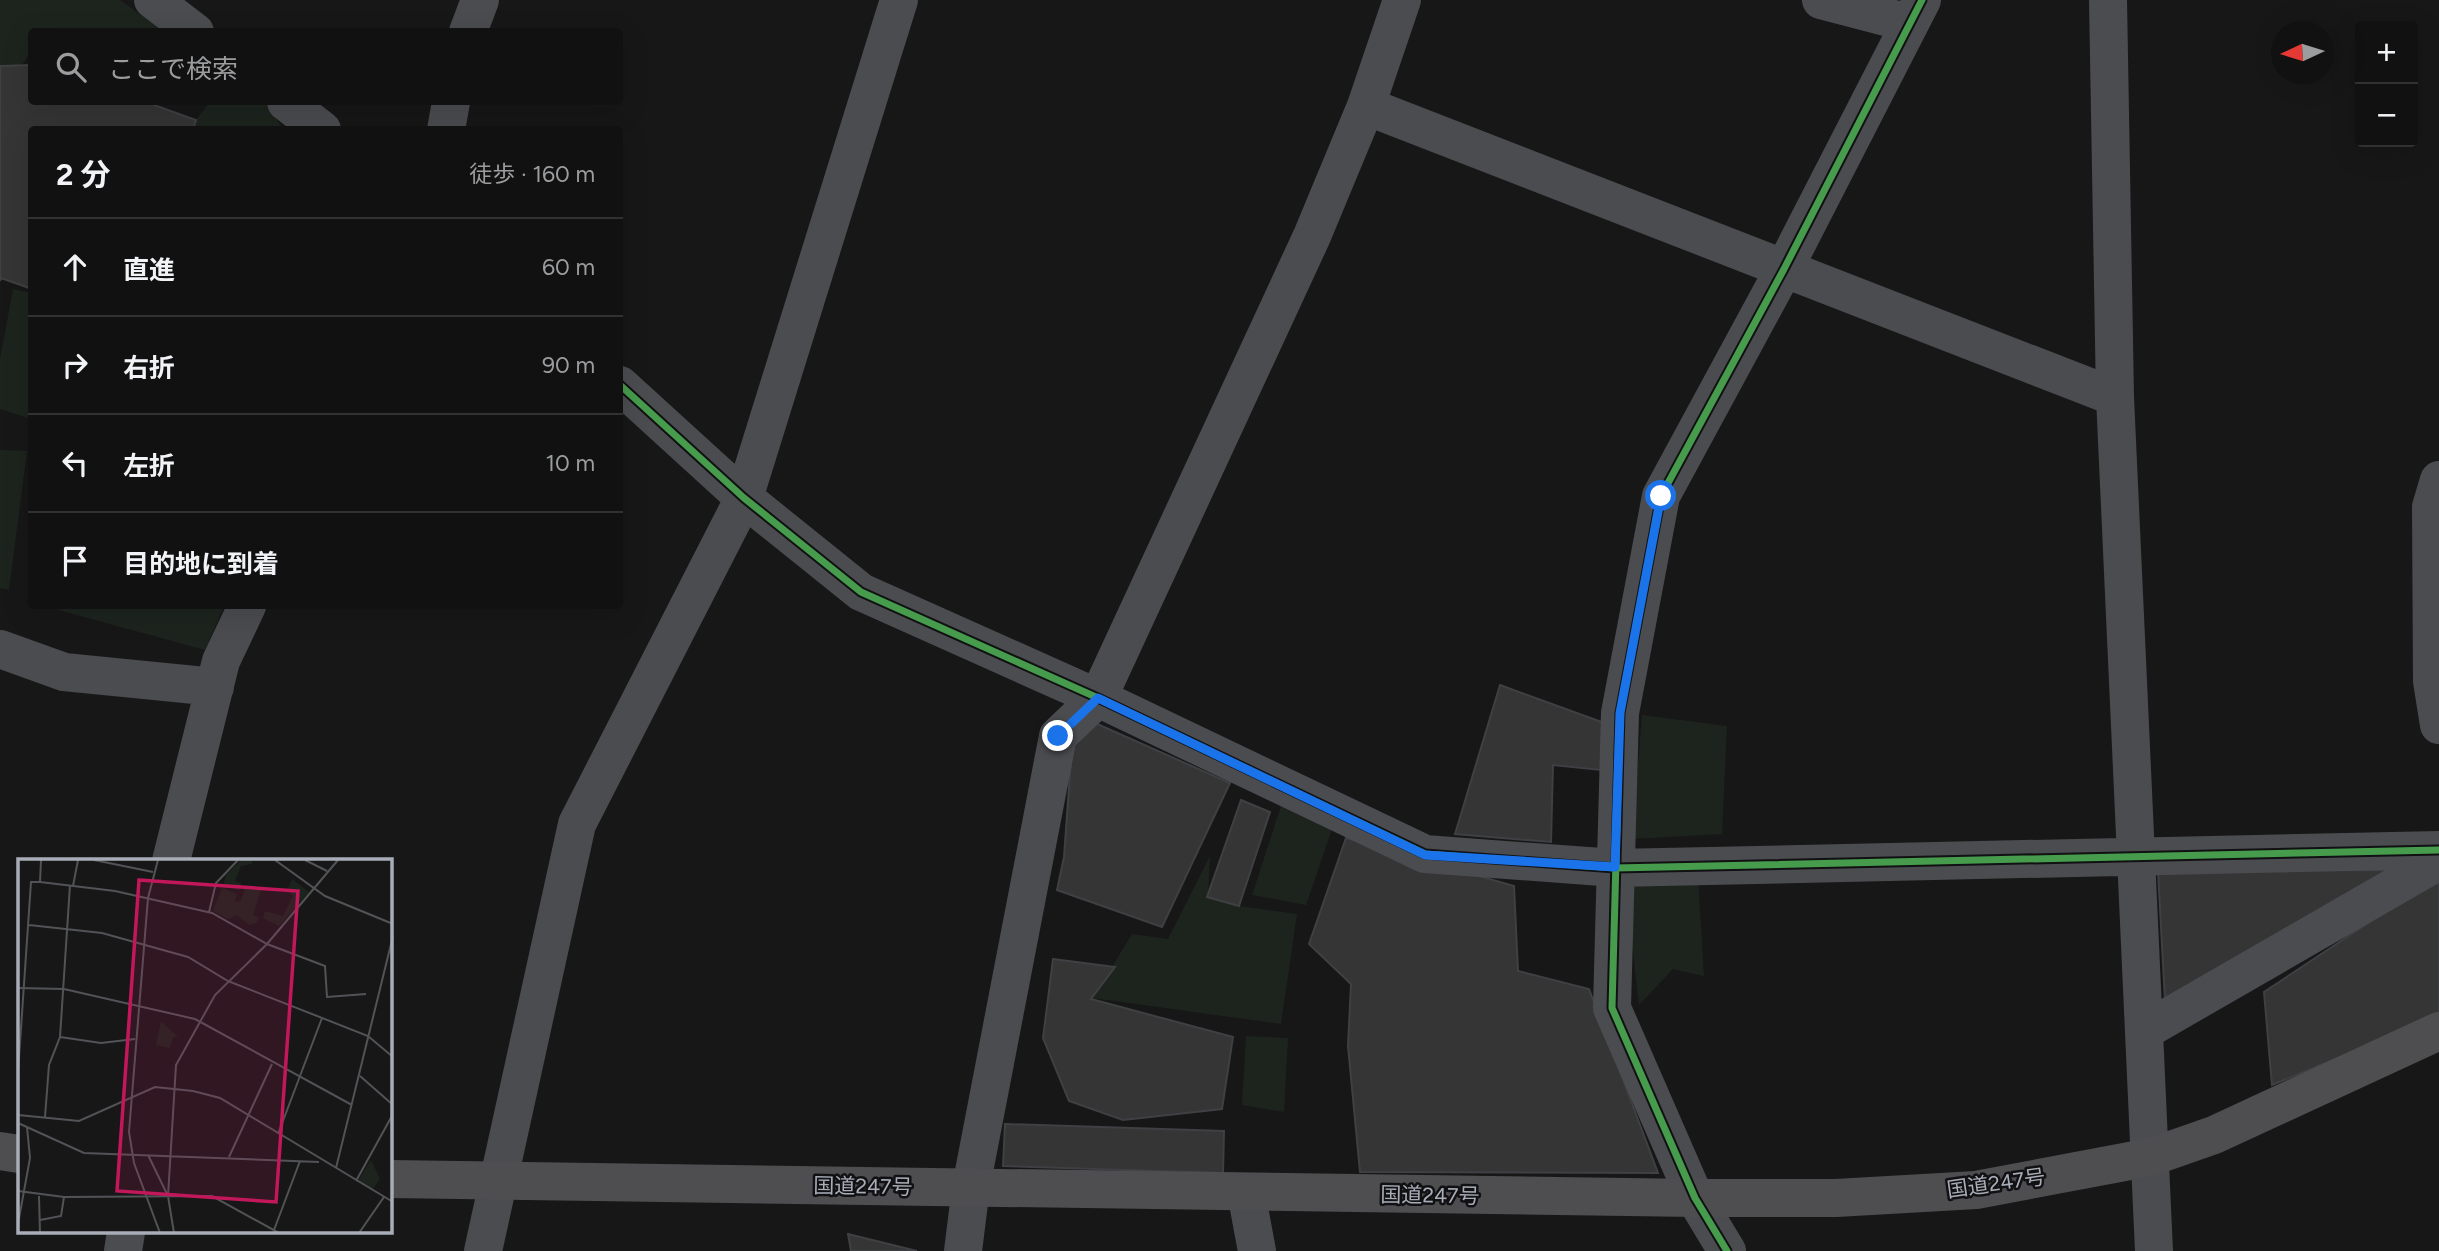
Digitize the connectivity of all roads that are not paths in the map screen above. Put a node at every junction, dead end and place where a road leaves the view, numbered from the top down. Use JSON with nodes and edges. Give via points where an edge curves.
{"nodes":[{"id":1,"x":153,"y":0,"type":"edge"},
{"id":2,"x":480,"y":0,"type":"edge"},
{"id":3,"x":899,"y":0,"type":"edge"},
{"id":4,"x":1402,"y":0,"type":"edge"},
{"id":5,"x":1821,"y":0,"type":"edge"},
{"id":6,"x":2108,"y":0,"type":"edge"},
{"id":7,"x":1915,"y":12,"type":"edge"},
{"id":8,"x":190,"y":28,"type":"edge"},
{"id":9,"x":470,"y":28,"type":"edge"},
{"id":10,"x":290,"y":105,"type":"edge"},
{"id":11,"x":450,"y":105,"type":"edge"},
{"id":12,"x":1366,"y":106,"type":"junction"},
{"id":13,"x":317,"y":126,"type":"edge"},
{"id":14,"x":447,"y":126,"type":"edge"},
{"id":15,"x":1784,"y":269,"type":"junction"},
{"id":16,"x":623,"y":388,"type":"edge"},
{"id":17,"x":2115,"y":397,"type":"junction"},
{"id":18,"x":2439,"y":480,"type":"edge"},
{"id":19,"x":744,"y":498,"type":"junction"},
{"id":20,"x":246,"y":609,"type":"edge"},
{"id":21,"x":0,"y":649,"type":"edge"},
{"id":22,"x":215,"y":687,"type":"junction"},
{"id":23,"x":1098,"y":698,"type":"junction"},
{"id":24,"x":2439,"y":725,"type":"edge"},
{"id":25,"x":2439,"y":850,"type":"edge"},
{"id":26,"x":2135,"y":858,"type":"junction"},
{"id":27,"x":172,"y":859,"type":"edge"},
{"id":28,"x":2439,"y":861,"type":"edge"},
{"id":29,"x":1615,"y":867,"type":"junction"},
{"id":30,"x":2144,"y":1031,"type":"junction"},
{"id":31,"x":2439,"y":1031,"type":"edge"},
{"id":32,"x":0,"y":1152,"type":"edge"},
{"id":33,"x":18,"y":1154,"type":"edge"},
{"id":34,"x":2151,"y":1157,"type":"junction"},
{"id":35,"x":392,"y":1179,"type":"edge"},
{"id":36,"x":496,"y":1182,"type":"junction"},
{"id":37,"x":971,"y":1187,"type":"junction"},
{"id":38,"x":1246,"y":1192,"type":"junction"},
{"id":39,"x":1695,"y":1198,"type":"junction"},
{"id":40,"x":483,"y":1251,"type":"edge"},
{"id":41,"x":963,"y":1251,"type":"edge"},
{"id":42,"x":1257,"y":1251,"type":"edge"},
{"id":43,"x":1727,"y":1251,"type":"edge"},
{"id":44,"x":2154,"y":1251,"type":"edge"}],
"edges":[{"from":1,"to":8,"type":"street"},
{"from":2,"to":9,"type":"street"},
{"from":3,"to":19,"type":"street"},
{"from":4,"to":12,"type":"street"},
{"from":5,"to":7,"type":"street"},
{"from":6,"to":17,"type":"street"},
{"from":7,"to":15,"type":"street"},
{"from":10,"to":13,"type":"street"},
{"from":11,"to":14,"type":"street"},
{"from":12,"to":15,"type":"street"},
{"from":12,"to":23,"type":"street","via":[[1312,236]]},
{"from":15,"to":17,"type":"street"},
{"from":15,"to":29,"type":"street","via":[[1661,496],[1620,713]]},
{"from":16,"to":19,"type":"street"},
{"from":17,"to":26,"type":"street"},
{"from":18,"to":24,"type":"street","via":[[2431,507],[2432,681]]},
{"from":19,"to":23,"type":"street","via":[[861,592]]},
{"from":19,"to":36,"type":"street","via":[[577,824]]},
{"from":20,"to":22,"type":"street","via":[[221,661]]},
{"from":21,"to":22,"type":"street","via":[[64,672]]},
{"from":22,"to":27,"type":"street"},
{"from":23,"to":29,"type":"street","via":[[1425,855]]},
{"from":23,"to":37,"type":"street","via":[[1058,736]]},
{"from":25,"to":26,"type":"street"},
{"from":26,"to":29,"type":"street"},
{"from":26,"to":30,"type":"street"},
{"from":28,"to":30,"type":"street"},
{"from":29,"to":39,"type":"street","via":[[1612,1007]]},
{"from":30,"to":34,"type":"street"},
{"from":31,"to":34,"type":"highway","name":"国道247号","via":[[2214,1135]]},
{"from":32,"to":33,"type":"highway"},
{"from":34,"to":39,"type":"highway","name":"国道247号","via":[[1976,1190],[1836,1198]]},
{"from":34,"to":44,"type":"street"},
{"from":35,"to":36,"type":"highway","name":"国道247号"},
{"from":36,"to":37,"type":"highway","name":"国道247号"},
{"from":36,"to":40,"type":"street"},
{"from":37,"to":38,"type":"highway","name":"国道247号"},
{"from":37,"to":41,"type":"street"},
{"from":38,"to":39,"type":"highway","name":"国道247号"},
{"from":38,"to":42,"type":"street"},
{"from":39,"to":43,"type":"street"}]}
